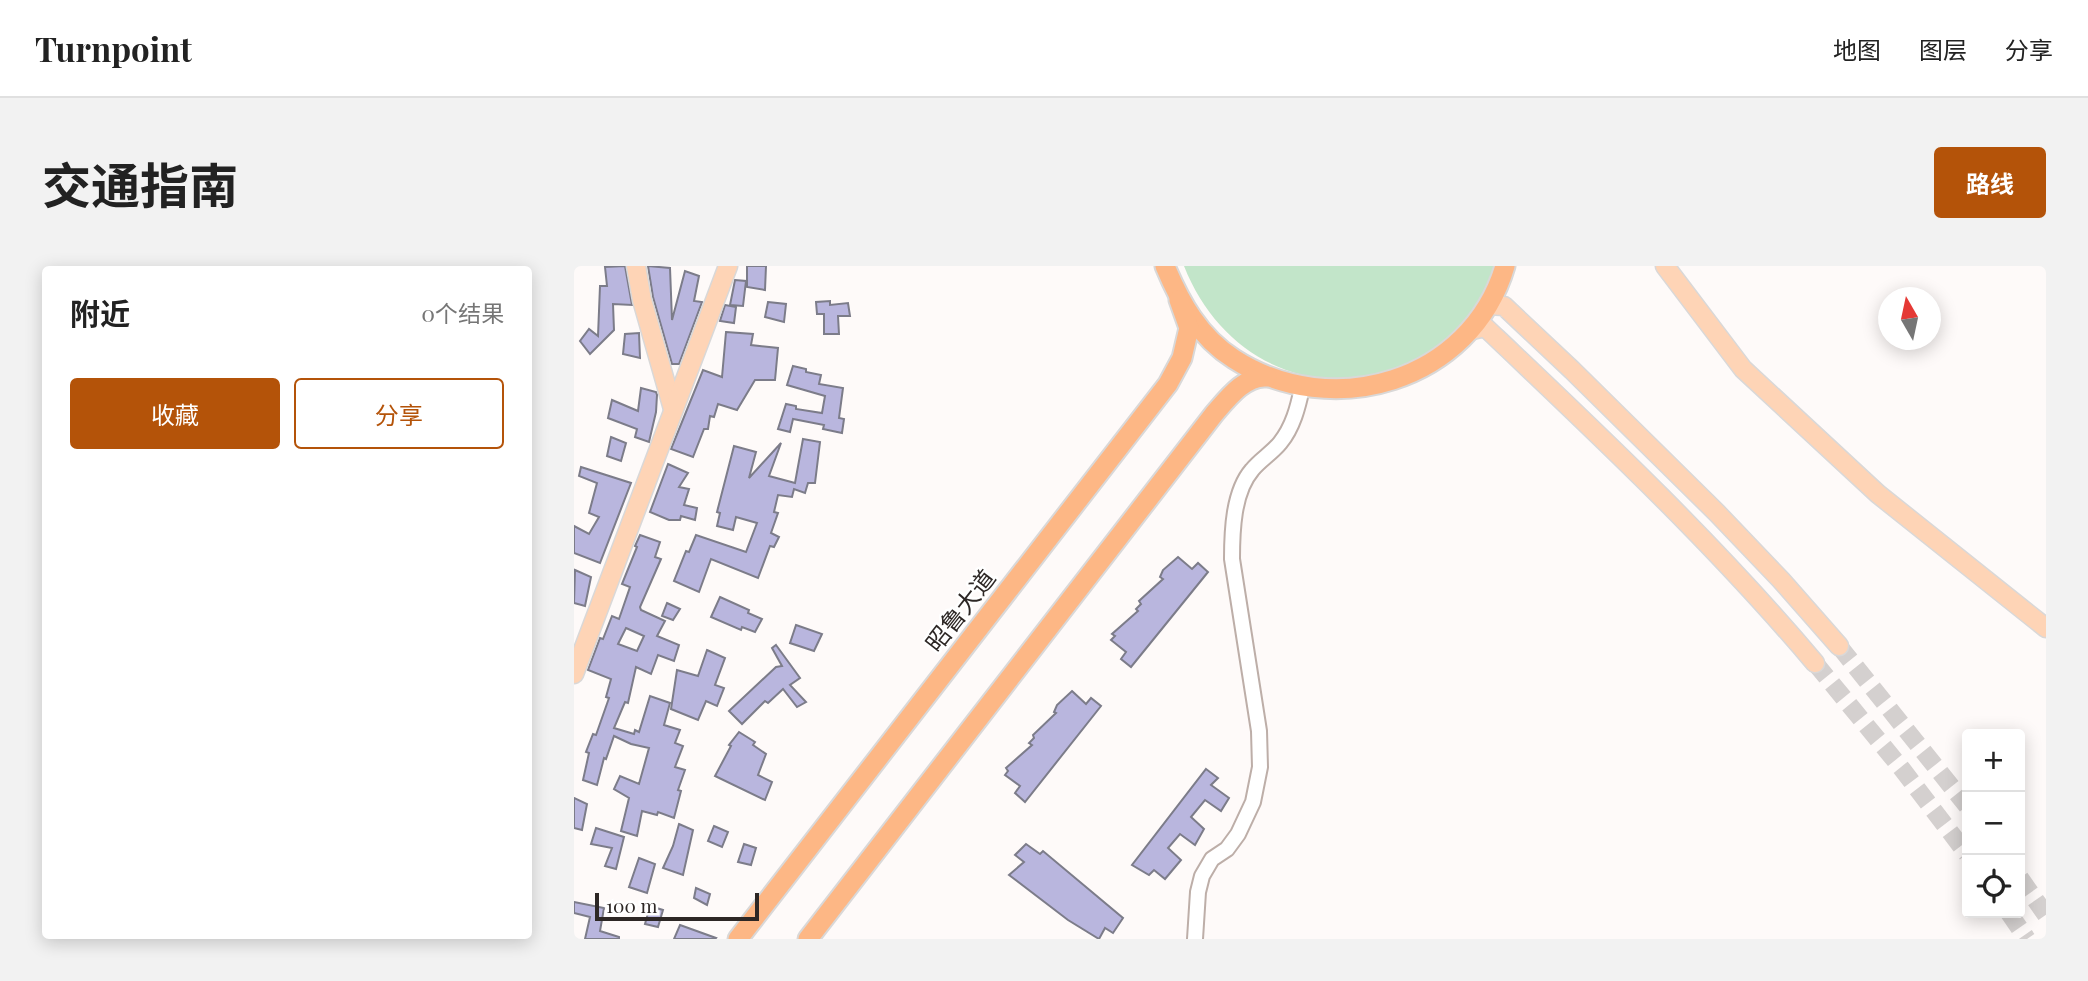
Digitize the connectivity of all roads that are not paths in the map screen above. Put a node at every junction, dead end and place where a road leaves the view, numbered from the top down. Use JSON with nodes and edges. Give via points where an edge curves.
{"nodes":[{"id":1,"x":636,"y":266,"type":"edge"},
{"id":2,"x":728,"y":266,"type":"edge"},
{"id":3,"x":1164,"y":266,"type":"edge"},
{"id":4,"x":1665,"y":266,"type":"edge"},
{"id":5,"x":1505,"y":267,"type":"edge"},
{"id":6,"x":1179,"y":300,"type":"junction"},
{"id":7,"x":1488,"y":305,"type":"junction"},
{"id":8,"x":1468,"y":331,"type":"junction"},
{"id":9,"x":1267,"y":377,"type":"junction"},
{"id":10,"x":1302,"y":388,"type":"junction"},
{"id":11,"x":673,"y":409,"type":"junction"},
{"id":12,"x":2046,"y":628,"type":"edge"},
{"id":13,"x":1839,"y":646,"type":"tunnel mouth"},
{"id":14,"x":1815,"y":663,"type":"tunnel mouth"},
{"id":15,"x":574,"y":674,"type":"edge"},
{"id":16,"x":738,"y":939,"type":"edge"},
{"id":17,"x":808,"y":939,"type":"edge"},
{"id":18,"x":1195,"y":939,"type":"edge"}],
"edges":[{"from":1,"to":11,"type":"main road"},
{"from":2,"to":11,"type":"main road"},
{"from":3,"to":6,"type":"highway","name":"昭鲁大道"},
{"from":4,"to":12,"type":"main road","via":[[1743,369],[1878,494]]},
{"from":5,"to":7,"type":"highway","name":"昭鲁大道"},
{"from":6,"to":9,"type":"highway","name":"昭鲁大道","via":[[1222,350]]},
{"from":6,"to":16,"type":"highway","name":"昭鲁大道","via":[[1189,328],[1182,358],[1168,384]]},
{"from":7,"to":8,"type":"highway","name":"昭鲁大道"},
{"from":7,"to":13,"type":"main road","via":[[1504,306],[1612,409],[1772,570]]},
{"from":8,"to":10,"type":"highway","name":"昭鲁大道","via":[[1410,374],[1375,386]]},
{"from":8,"to":14,"type":"main road","via":[[1485,327],[1552,391],[1696,533]]},
{"from":9,"to":10,"type":"highway","name":"昭鲁大道"},
{"from":9,"to":17,"type":"highway","via":[[1258,376],[1233,392],[1214,414]]},
{"from":10,"to":18,"type":"street","via":[[1289,428],[1251,470],[1237,505],[1232,559],[1259,731],[1260,767],[1253,802],[1238,834],[1202,876]]},
{"from":11,"to":15,"type":"main road"}]}
